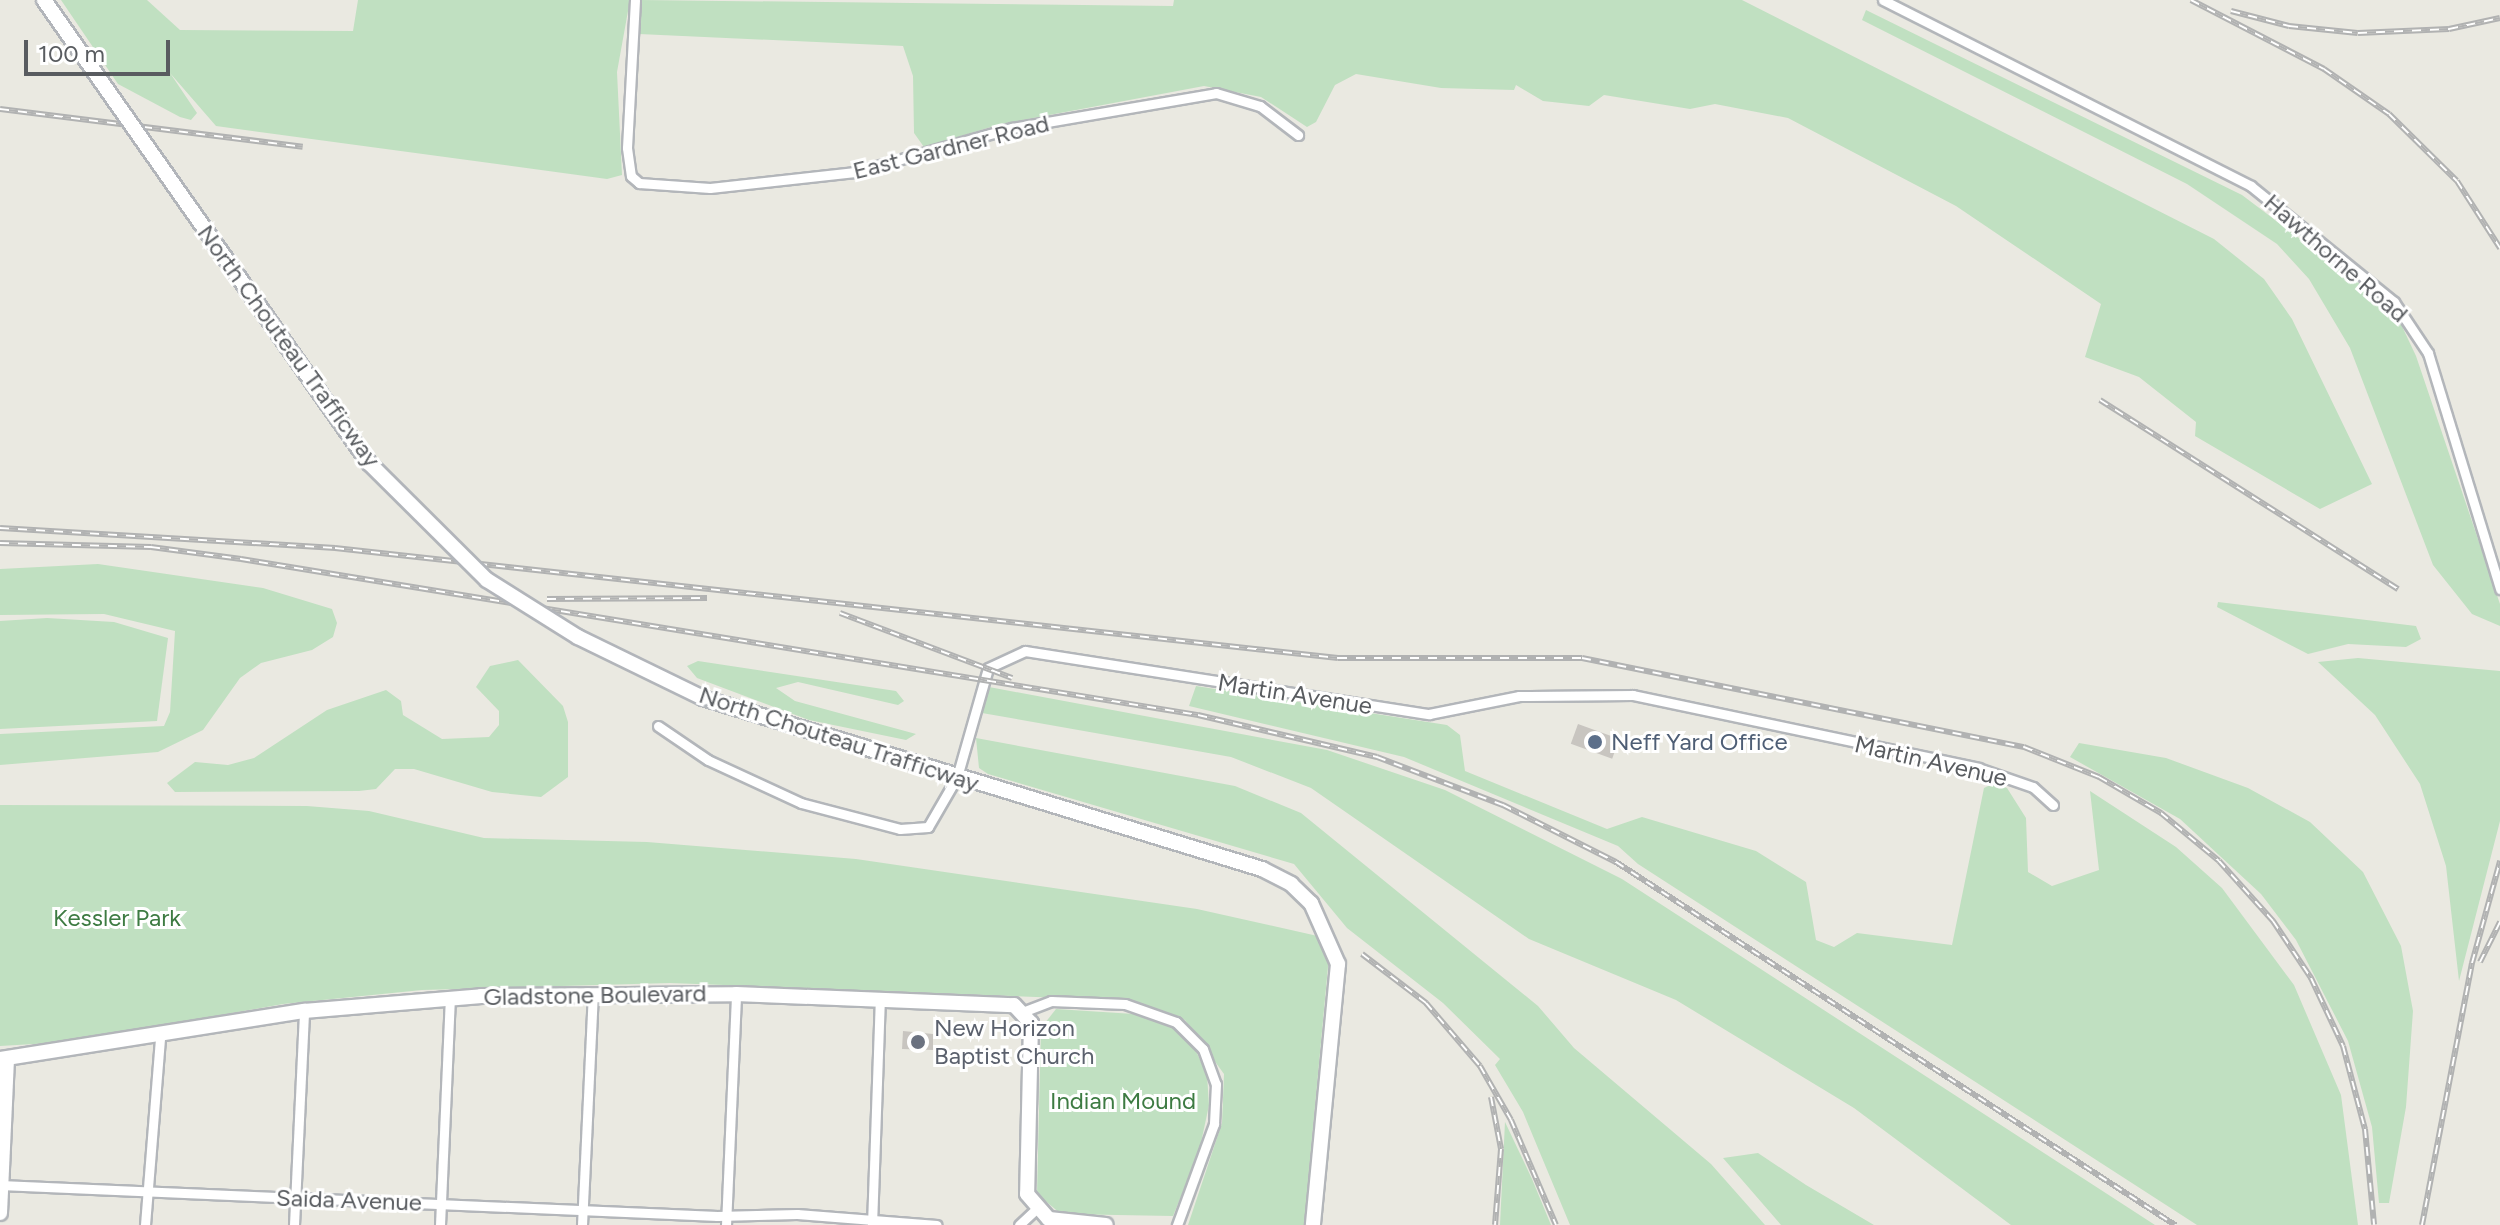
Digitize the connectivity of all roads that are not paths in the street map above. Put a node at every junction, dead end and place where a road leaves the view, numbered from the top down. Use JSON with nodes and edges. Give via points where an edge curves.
{"nodes":[{"id":1,"x":44,"y":0,"type":"edge"},
{"id":2,"x":635,"y":0,"type":"edge"},
{"id":3,"x":1883,"y":0,"type":"edge"},
{"id":4,"x":1298,"y":135,"type":"dead end"},
{"id":5,"x":2500,"y":589,"type":"edge"},
{"id":6,"x":658,"y":726,"type":"dead end"},
{"id":7,"x":957,"y":777,"type":"junction"},
{"id":8,"x":2053,"y":805,"type":"dead end"},
{"id":9,"x":593,"y":993,"type":"junction"},
{"id":10,"x":736,"y":994,"type":"junction"},
{"id":11,"x":450,"y":998,"type":"junction"},
{"id":12,"x":880,"y":999,"type":"junction"},
{"id":13,"x":304,"y":1011,"type":"junction"},
{"id":14,"x":1025,"y":1011,"type":"junction"},
{"id":15,"x":160,"y":1037,"type":"junction"},
{"id":16,"x":4,"y":1059,"type":"edge"},
{"id":17,"x":1,"y":1185,"type":"edge"},
{"id":18,"x":147,"y":1192,"type":"junction"},
{"id":19,"x":295,"y":1198,"type":"junction"},
{"id":20,"x":441,"y":1204,"type":"junction"},
{"id":21,"x":1036,"y":1209,"type":"junction"},
{"id":22,"x":583,"y":1210,"type":"junction"},
{"id":23,"x":0,"y":1213,"type":"edge"},
{"id":24,"x":727,"y":1221,"type":"edge"},
{"id":25,"x":872,"y":1224,"type":"edge"},
{"id":26,"x":145,"y":1225,"type":"edge"},
{"id":27,"x":294,"y":1225,"type":"edge"},
{"id":28,"x":440,"y":1225,"type":"edge"},
{"id":29,"x":582,"y":1225,"type":"edge"},
{"id":30,"x":937,"y":1225,"type":"edge"},
{"id":31,"x":1019,"y":1225,"type":"edge"},
{"id":32,"x":1106,"y":1225,"type":"edge"},
{"id":33,"x":1177,"y":1225,"type":"edge"},
{"id":34,"x":1313,"y":1225,"type":"edge"}],
"edges":[{"from":1,"to":7,"type":"main road","name":"North Chouteau Trafficway","bridge":true,"via":[[369,463],[487,580],[578,637],[703,698]]},
{"from":2,"to":4,"type":"street","name":"East Gardner Road","via":[[627,148],[631,176],[639,183],[710,188],[855,172],[1012,128],[1216,93],[1260,106]]},
{"from":3,"to":5,"type":"street","name":"Hawthorne Road","via":[[2251,186],[2394,302],[2428,353]]},
{"from":6,"to":7,"type":"street","name":"Martin Avenue","via":[[760,787],[900,829],[928,827],[937,819]]},
{"from":7,"to":8,"type":"street","name":"Martin Avenue","via":[[985,673],[1004,655],[1025,651],[1443,715],[1519,696],[1633,695],[1978,768],[2033,787]]},
{"from":7,"to":34,"type":"main road","name":"North Chouteau Trafficway","via":[[1262,869],[1311,903],[1338,964]]},
{"from":9,"to":10,"type":"main road","name":"Gladstone Boulevard"},
{"from":9,"to":11,"type":"main road","name":"Gladstone Boulevard"},
{"from":9,"to":22,"type":"street"},
{"from":10,"to":12,"type":"main road","name":"Gladstone Boulevard"},
{"from":10,"to":24,"type":"street"},
{"from":11,"to":13,"type":"main road","name":"Gladstone Boulevard"},
{"from":11,"to":20,"type":"street"},
{"from":12,"to":14,"type":"main road","name":"Gladstone Boulevard","via":[[1008,1004]]},
{"from":12,"to":25,"type":"street"},
{"from":13,"to":15,"type":"main road","name":"Gladstone Boulevard"},
{"from":13,"to":19,"type":"street"},
{"from":14,"to":21,"type":"main road","via":[[1031,1029],[1026,1186]]},
{"from":14,"to":33,"type":"street","name":"Gladstone Boulevard","via":[[1042,1002],[1102,1001],[1150,1011],[1185,1028],[1210,1060],[1217,1098],[1208,1150]]},
{"from":15,"to":16,"type":"main road","name":"Gladstone Boulevard"},
{"from":15,"to":18,"type":"street"},
{"from":16,"to":17,"type":"main road"},
{"from":17,"to":18,"type":"street","name":"Saida Avenue"},
{"from":17,"to":23,"type":"main road"},
{"from":18,"to":19,"type":"street","name":"Saida Avenue"},
{"from":18,"to":26,"type":"street"},
{"from":19,"to":20,"type":"street","name":"Saida Avenue"},
{"from":19,"to":27,"type":"street"},
{"from":20,"to":22,"type":"street","name":"Saida Avenue"},
{"from":20,"to":28,"type":"street"},
{"from":21,"to":31,"type":"street"},
{"from":21,"to":32,"type":"main road","via":[[1057,1222]]},
{"from":22,"to":24,"type":"street","name":"Saida Avenue"},
{"from":22,"to":29,"type":"street"},
{"from":24,"to":25,"type":"street","name":"Saida Avenue","via":[[797,1214]]},
{"from":25,"to":30,"type":"street","name":"Saida Avenue"}]}
